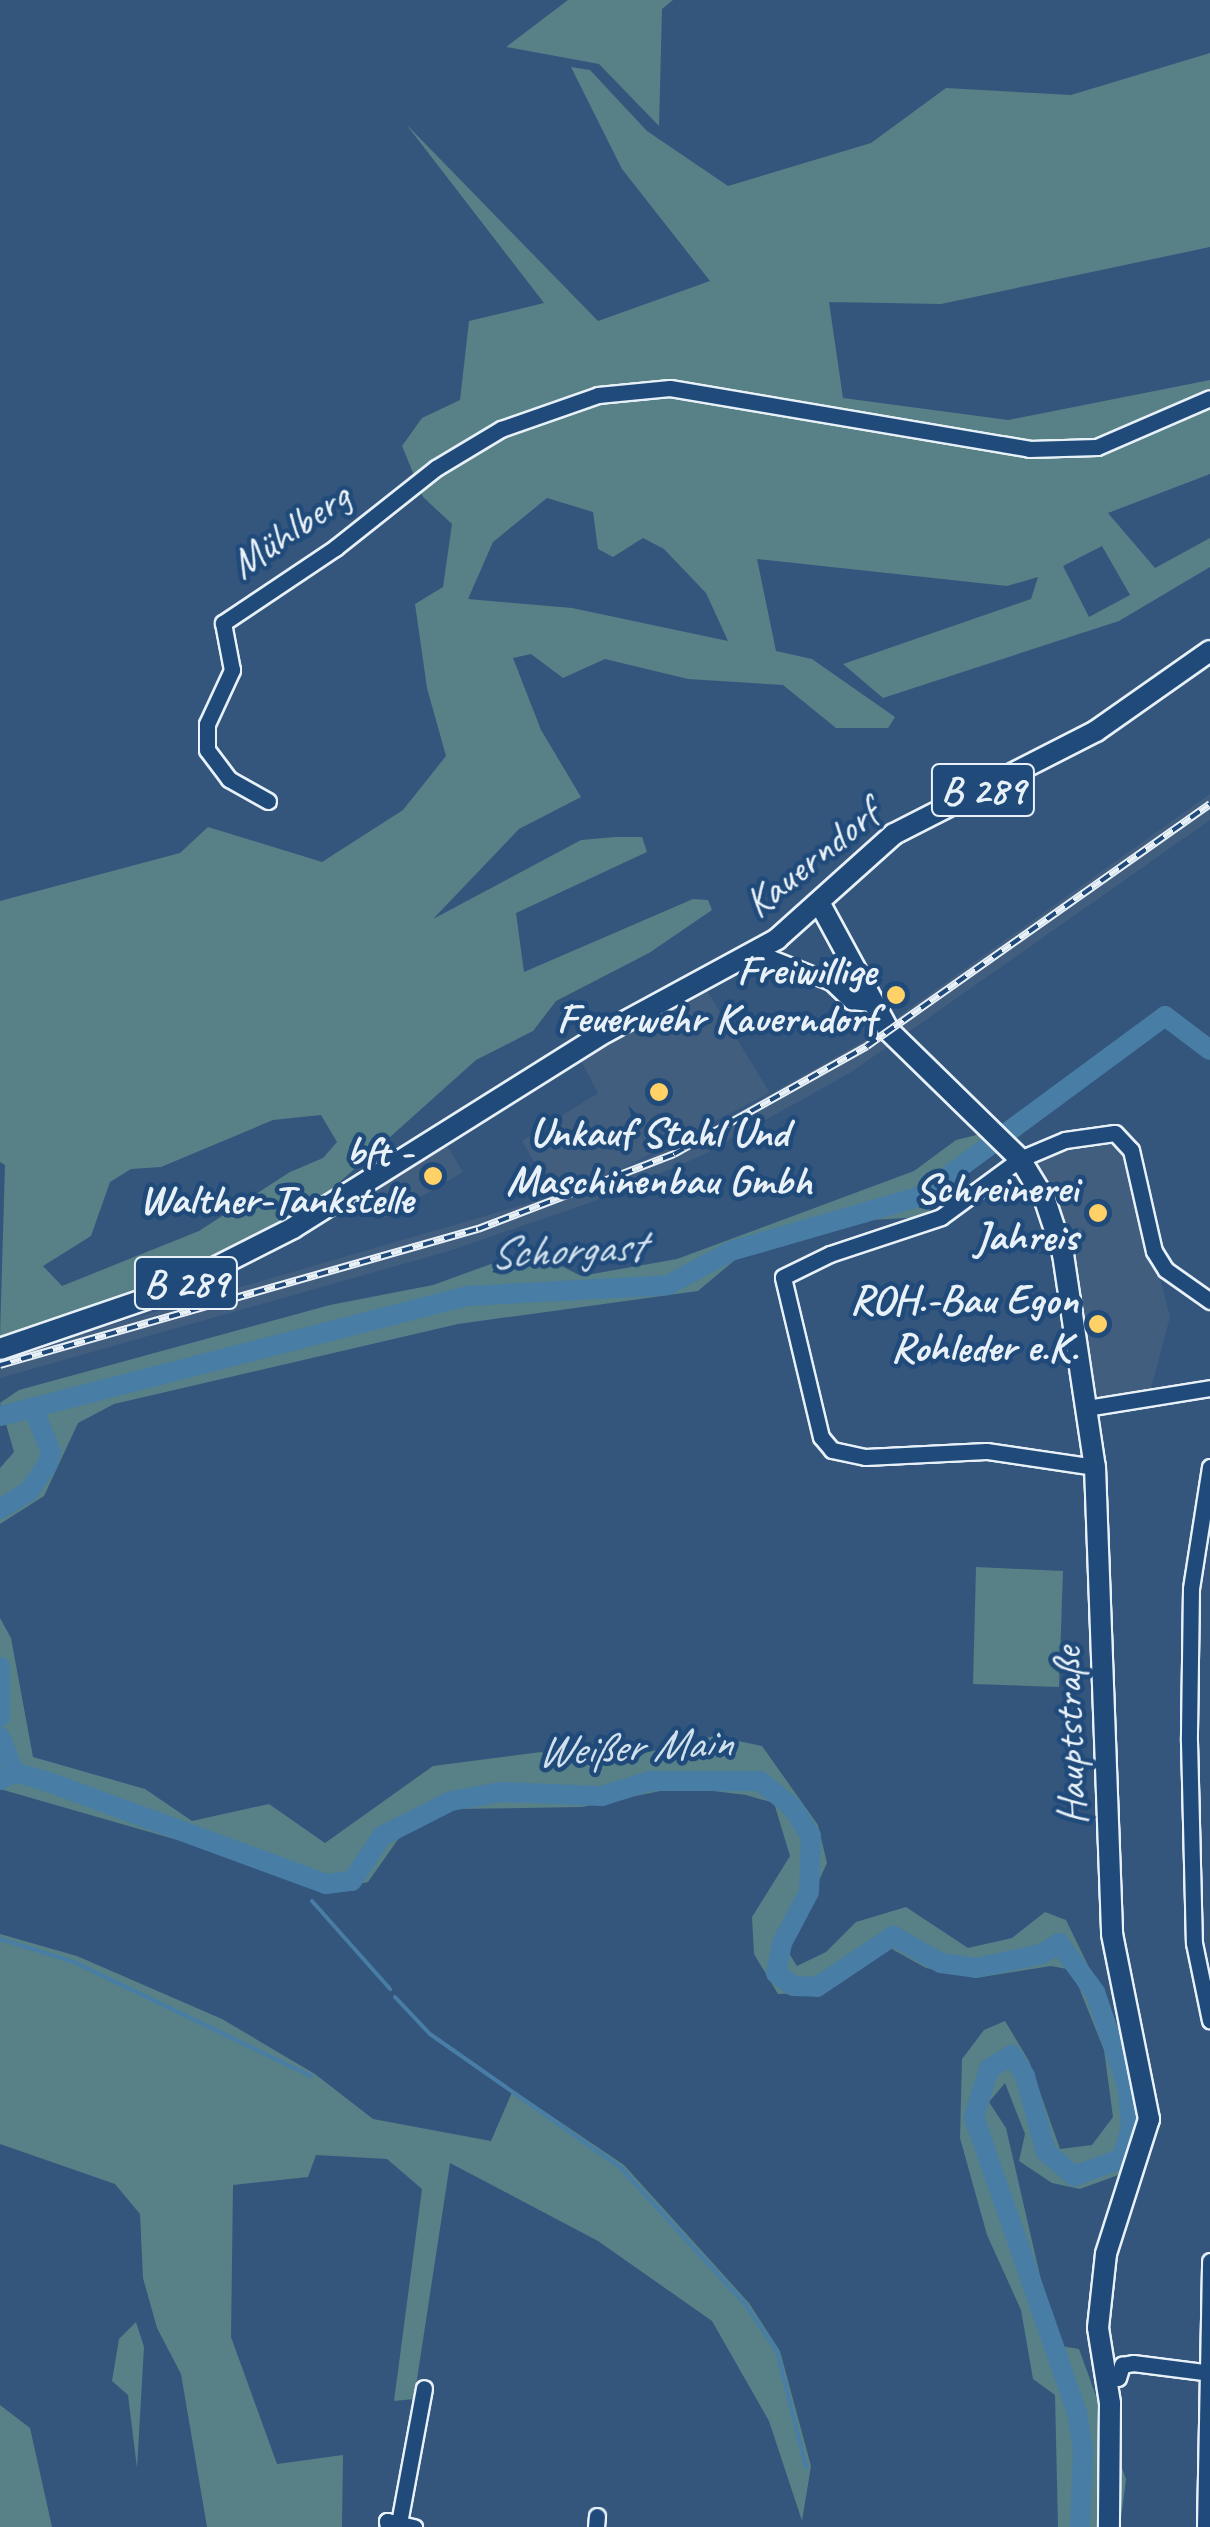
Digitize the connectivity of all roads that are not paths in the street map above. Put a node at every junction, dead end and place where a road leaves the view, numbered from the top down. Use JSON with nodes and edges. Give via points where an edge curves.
{"nodes":[{"id":1,"x":1210,"y":398,"type":"edge"},
{"id":2,"x":1209,"y":652,"type":"edge"},
{"id":3,"x":268,"y":801,"type":"dead end"},
{"id":4,"x":820,"y":904,"type":"junction"},
{"id":5,"x":761,"y":948,"type":"junction"},
{"id":6,"x":871,"y":1002,"type":"junction"},
{"id":7,"x":1015,"y":1153,"type":"junction"},
{"id":8,"x":1210,"y":1301,"type":"edge"},
{"id":9,"x":0,"y":1349,"type":"edge"},
{"id":10,"x":1206,"y":1393,"type":"edge"},
{"id":11,"x":1087,"y":1408,"type":"junction"},
{"id":12,"x":1095,"y":1467,"type":"junction"},
{"id":13,"x":1210,"y":1467,"type":"edge"},
{"id":14,"x":1210,"y":2020,"type":"edge"},
{"id":15,"x":1210,"y":2261,"type":"edge"},
{"id":16,"x":1203,"y":2372,"type":"junction"},
{"id":17,"x":1118,"y":2378,"type":"dead end"},
{"id":18,"x":424,"y":2388,"type":"dead end"},
{"id":19,"x":1209,"y":2480,"type":"edge"},
{"id":20,"x":400,"y":2526,"type":"edge"},
{"id":21,"x":1109,"y":2527,"type":"edge"},
{"id":22,"x":1205,"y":2527,"type":"edge"}],
"edges":[{"from":1,"to":3,"type":"street","name":"Mühlberg","via":[[1097,447],[1029,448],[670,388],[598,395],[501,428],[223,623],[232,670],[206,724],[208,750],[229,779]]},
{"from":2,"to":4,"type":"main road","name":"Kauerndorf","number":"B 289","via":[[1096,732],[894,834]]},
{"from":4,"to":5,"type":"main road","name":"Kauerndorf","number":"B 289"},
{"from":4,"to":6,"type":"main road","name":"Hauptstraße","via":[[833,918]]},
{"from":5,"to":6,"type":"street","name":"Hauptstraße","via":[[772,960],[831,982],[851,1001]]},
{"from":5,"to":9,"type":"main road","name":"Kauerndorf","number":"B 289","via":[[606,1032],[360,1188],[186,1283]]},
{"from":6,"to":7,"type":"main road","name":"Hauptstraße","via":[[893,1036]]},
{"from":7,"to":8,"type":"street","via":[[1097,1133],[1126,1140],[1154,1251],[1166,1270]]},
{"from":7,"to":11,"type":"main road","name":"Hauptstraße","via":[[1045,1200],[1063,1254]]},
{"from":7,"to":12,"type":"street","via":[[941,1217],[787,1271],[787,1297],[821,1437],[832,1450],[865,1456],[986,1451]]},
{"from":10,"to":11,"type":"street"},
{"from":11,"to":12,"type":"main road","name":"Hauptstraße"},
{"from":12,"to":21,"type":"main road","name":"Hauptstraße","via":[[1112,1934],[1149,2119],[1106,2254],[1098,2328],[1110,2403]]},
{"from":13,"to":14,"type":"street","via":[[1191,1590],[1189,1742],[1194,1943]]},
{"from":15,"to":16,"type":"street"},
{"from":16,"to":17,"type":"street","via":[[1134,2363],[1122,2365]]},
{"from":16,"to":19,"type":"street"},
{"from":18,"to":20,"type":"street"},
{"from":19,"to":22,"type":"street"}]}
